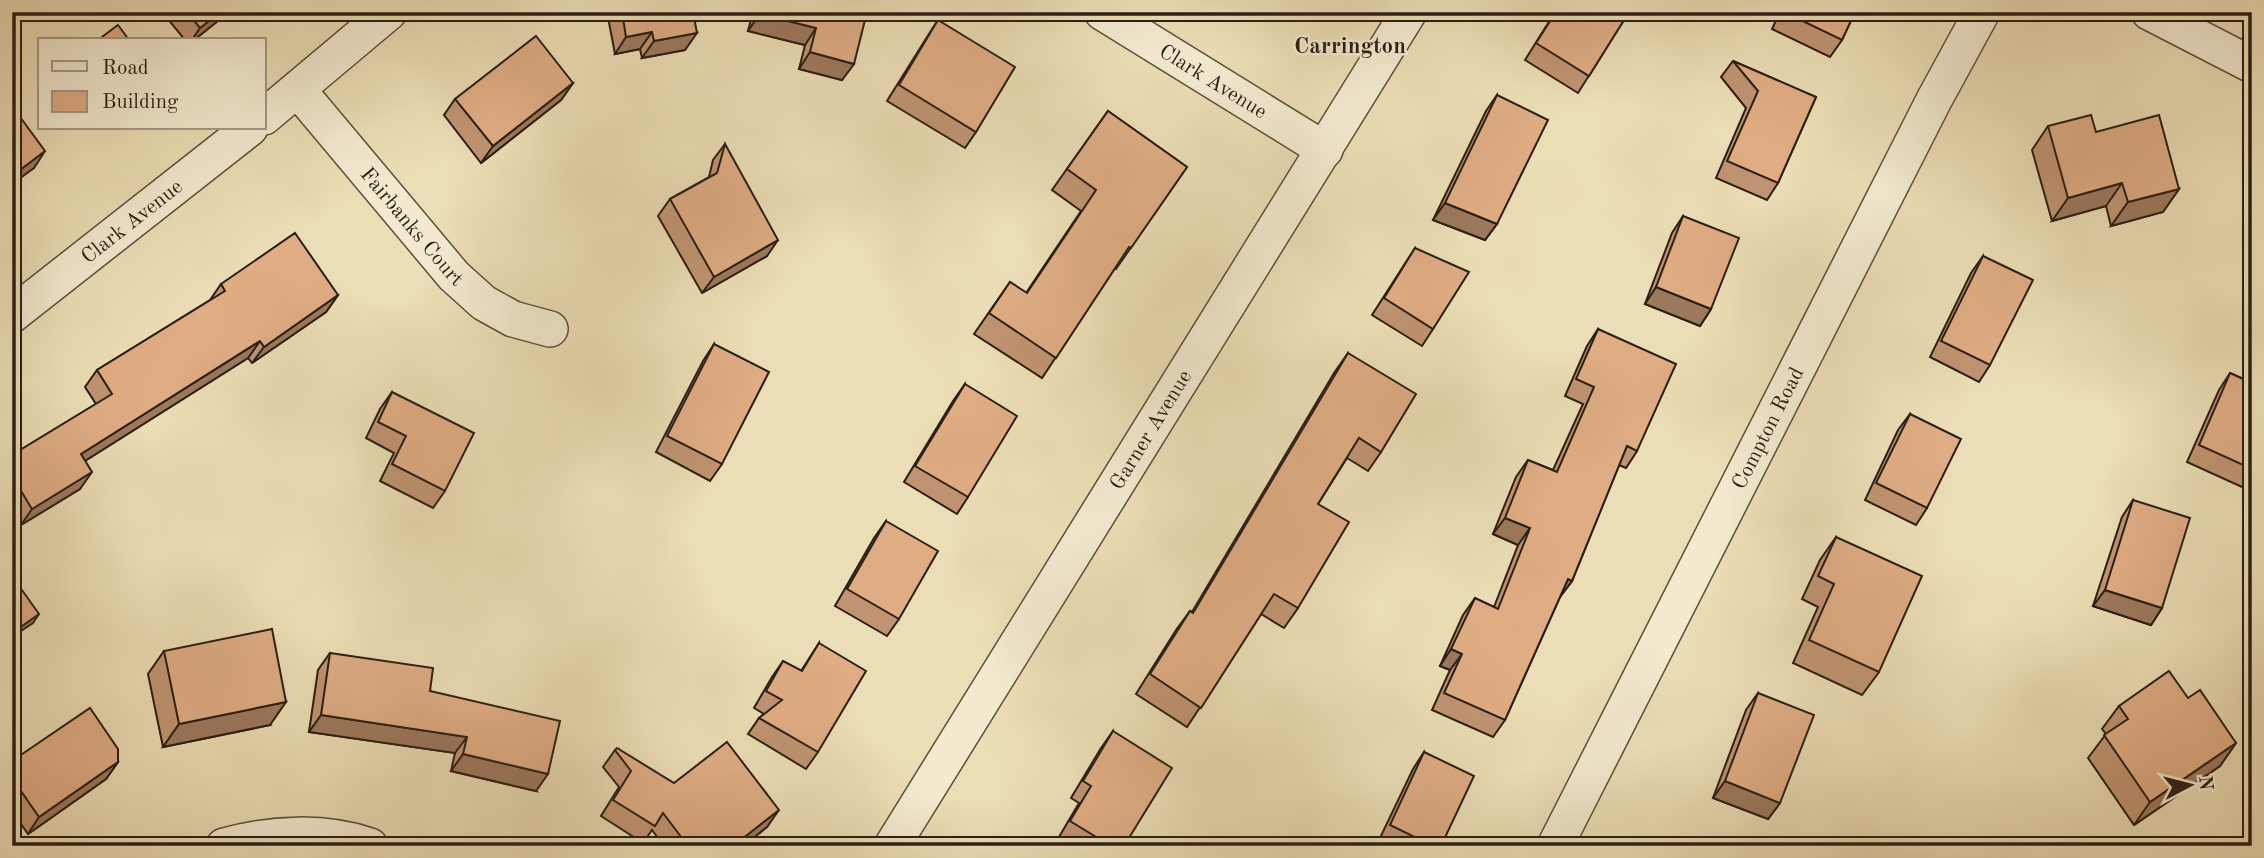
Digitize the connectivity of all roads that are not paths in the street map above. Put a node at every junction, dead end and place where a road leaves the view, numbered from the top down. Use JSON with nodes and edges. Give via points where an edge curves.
{"nodes":[{"id":1,"x":389,"y":12,"type":"edge"},
{"id":2,"x":1102,"y":12,"type":"edge"},
{"id":3,"x":1409,"y":12,"type":"edge"},
{"id":4,"x":1982,"y":12,"type":"edge"},
{"id":5,"x":2149,"y":12,"type":"edge"},
{"id":6,"x":2252,"y":65,"type":"edge"},
{"id":7,"x":298,"y":90,"type":"junction"},
{"id":8,"x":266,"y":115,"type":"edge"},
{"id":9,"x":247,"y":130,"type":"edge"},
{"id":10,"x":1325,"y":150,"type":"junction"},
{"id":11,"x":12,"y":315,"type":"edge"},
{"id":12,"x":550,"y":329,"type":"dead end"},
{"id":13,"x":224,"y":846,"type":"edge"},
{"id":14,"x":370,"y":846,"type":"edge"},
{"id":15,"x":892,"y":846,"type":"edge"},
{"id":16,"x":1555,"y":846,"type":"edge"}],
"edges":[{"from":1,"to":7,"type":"street"},
{"from":2,"to":10,"type":"street","name":"Clark Avenue"},
{"from":3,"to":10,"type":"street","name":"Garner Avenue"},
{"from":4,"to":16,"type":"street","name":"Compton Road"},
{"from":5,"to":6,"type":"street"},
{"from":7,"to":8,"type":"street"},
{"from":7,"to":12,"type":"street","name":"Fairbanks Court","via":[[454,276],[503,314]]},
{"from":9,"to":11,"type":"street","name":"Clark Avenue"},
{"from":10,"to":15,"type":"street","name":"Garner Avenue"},
{"from":13,"to":14,"type":"street","via":[[315,834]]}]}
